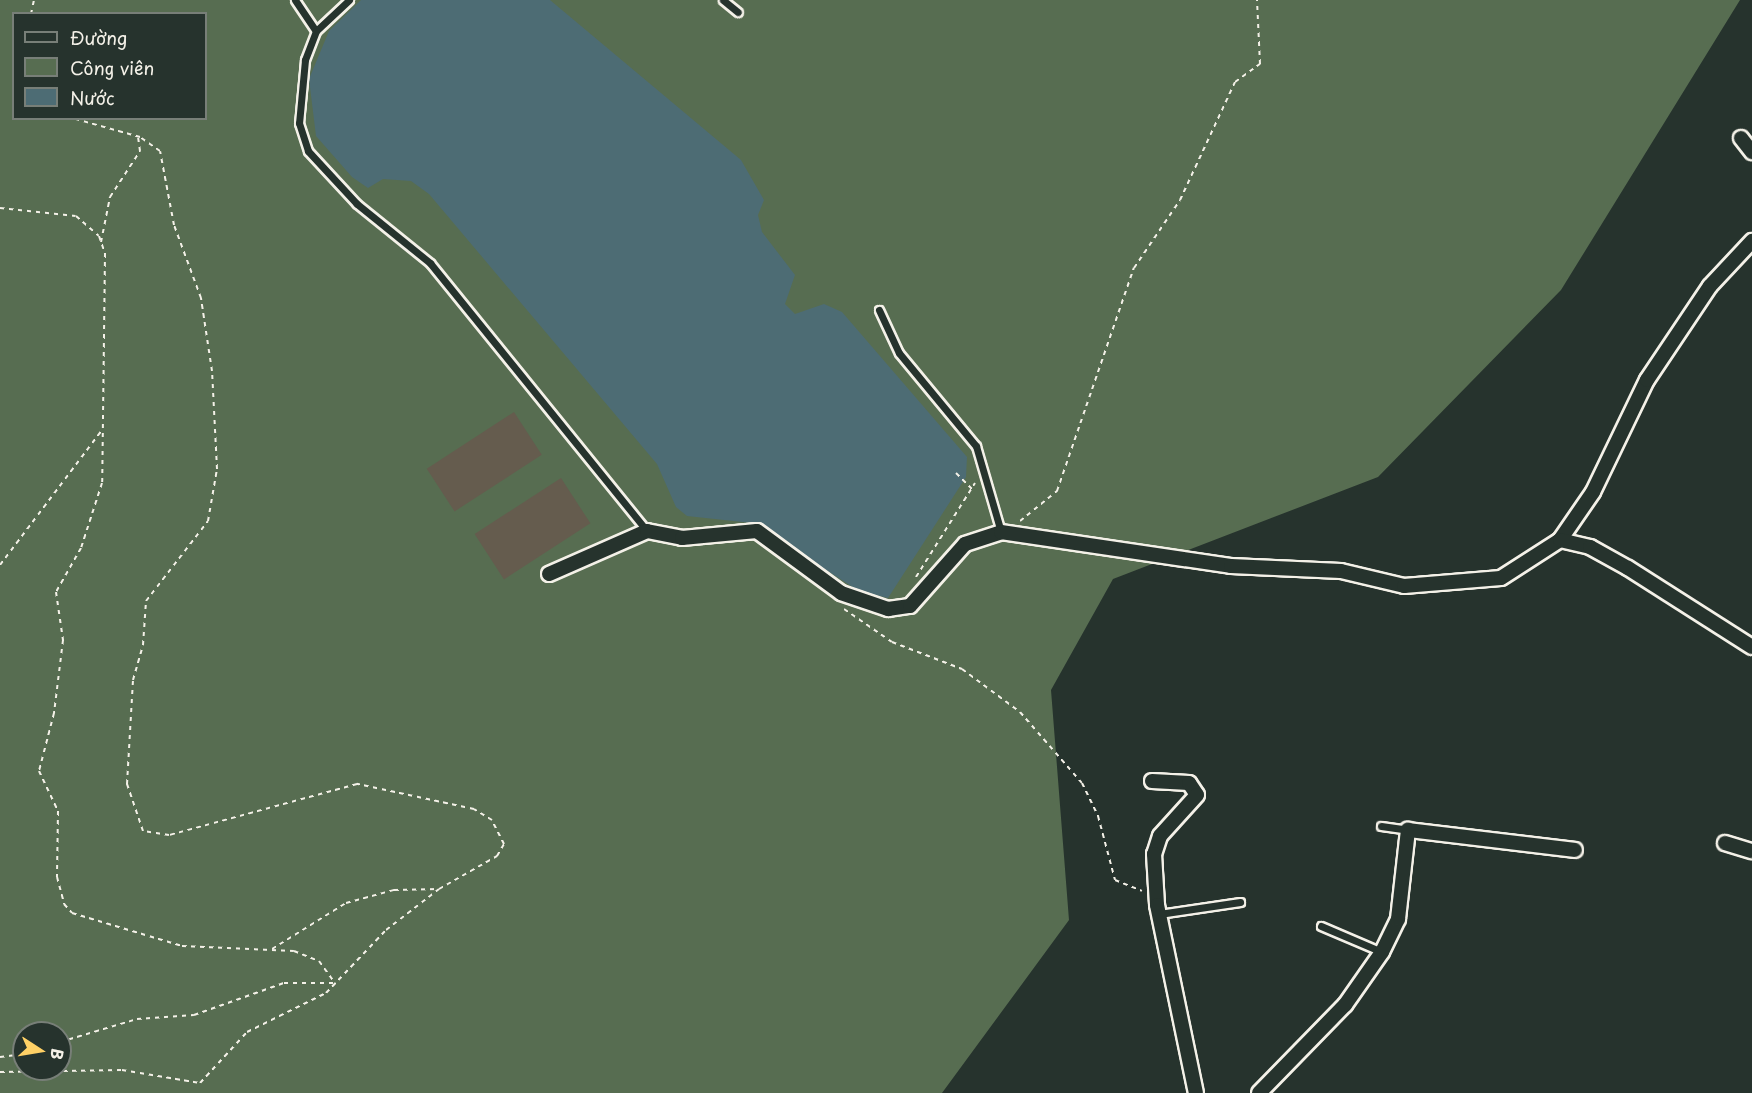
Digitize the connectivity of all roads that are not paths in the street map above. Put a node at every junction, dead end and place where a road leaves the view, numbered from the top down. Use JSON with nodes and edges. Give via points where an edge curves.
{"nodes":[{"id":1,"x":295,"y":0,"type":"edge"},
{"id":2,"x":349,"y":0,"type":"edge"},
{"id":3,"x":723,"y":0,"type":"edge"},
{"id":4,"x":738,"y":12,"type":"dead end"},
{"id":5,"x":316,"y":32,"type":"junction"},
{"id":6,"x":1741,"y":138,"type":"dead end"},
{"id":7,"x":1752,"y":152,"type":"edge"},
{"id":8,"x":1752,"y":241,"type":"edge"},
{"id":9,"x":879,"y":310,"type":"dead end"},
{"id":10,"x":647,"y":531,"type":"junction"},
{"id":11,"x":1001,"y":531,"type":"junction"},
{"id":12,"x":1560,"y":540,"type":"junction"},
{"id":13,"x":549,"y":574,"type":"dead end"},
{"id":14,"x":1752,"y":647,"type":"edge"},
{"id":15,"x":1152,"y":781,"type":"dead end"},
{"id":16,"x":1381,"y":826,"type":"dead end"},
{"id":17,"x":1408,"y":830,"type":"junction"},
{"id":18,"x":1725,"y":843,"type":"dead end"},
{"id":19,"x":1575,"y":850,"type":"dead end"},
{"id":20,"x":1752,"y":851,"type":"edge"},
{"id":21,"x":1240,"y":902,"type":"dead end"},
{"id":22,"x":1159,"y":914,"type":"junction"},
{"id":23,"x":1321,"y":926,"type":"dead end"},
{"id":24,"x":1382,"y":952,"type":"junction"},
{"id":25,"x":1196,"y":1093,"type":"edge"},
{"id":26,"x":1259,"y":1093,"type":"edge"}],
"edges":[{"from":1,"to":5,"type":"lane"},
{"from":2,"to":5,"type":"lane"},
{"from":3,"to":4,"type":"lane"},
{"from":5,"to":10,"type":"lane","via":[[305,60],[299,123],[308,151],[357,204],[430,262]]},
{"from":6,"to":7,"type":"street"},
{"from":8,"to":12,"type":"street","via":[[1710,286],[1647,380],[1593,492]]},
{"from":9,"to":11,"type":"lane","via":[[899,353],[982,460]]},
{"from":10,"to":11,"type":"street","via":[[682,538],[757,531],[780,543],[841,593],[888,609],[910,606],[965,544]]},
{"from":10,"to":13,"type":"street","via":[[581,565]]},
{"from":11,"to":12,"type":"street","via":[[1231,566],[1341,571],[1404,586],[1501,578]]},
{"from":12,"to":14,"type":"street","via":[[1590,548],[1628,568]]},
{"from":15,"to":22,"type":"street","via":[[1189,783],[1197,795],[1160,836],[1154,854]]},
{"from":16,"to":17,"type":"lane"},
{"from":17,"to":19,"type":"street"},
{"from":17,"to":24,"type":"street","via":[[1398,919]]},
{"from":18,"to":20,"type":"street"},
{"from":21,"to":22,"type":"lane"},
{"from":22,"to":25,"type":"street"},
{"from":23,"to":24,"type":"lane"},
{"from":24,"to":26,"type":"street","via":[[1345,1005]]}]}
